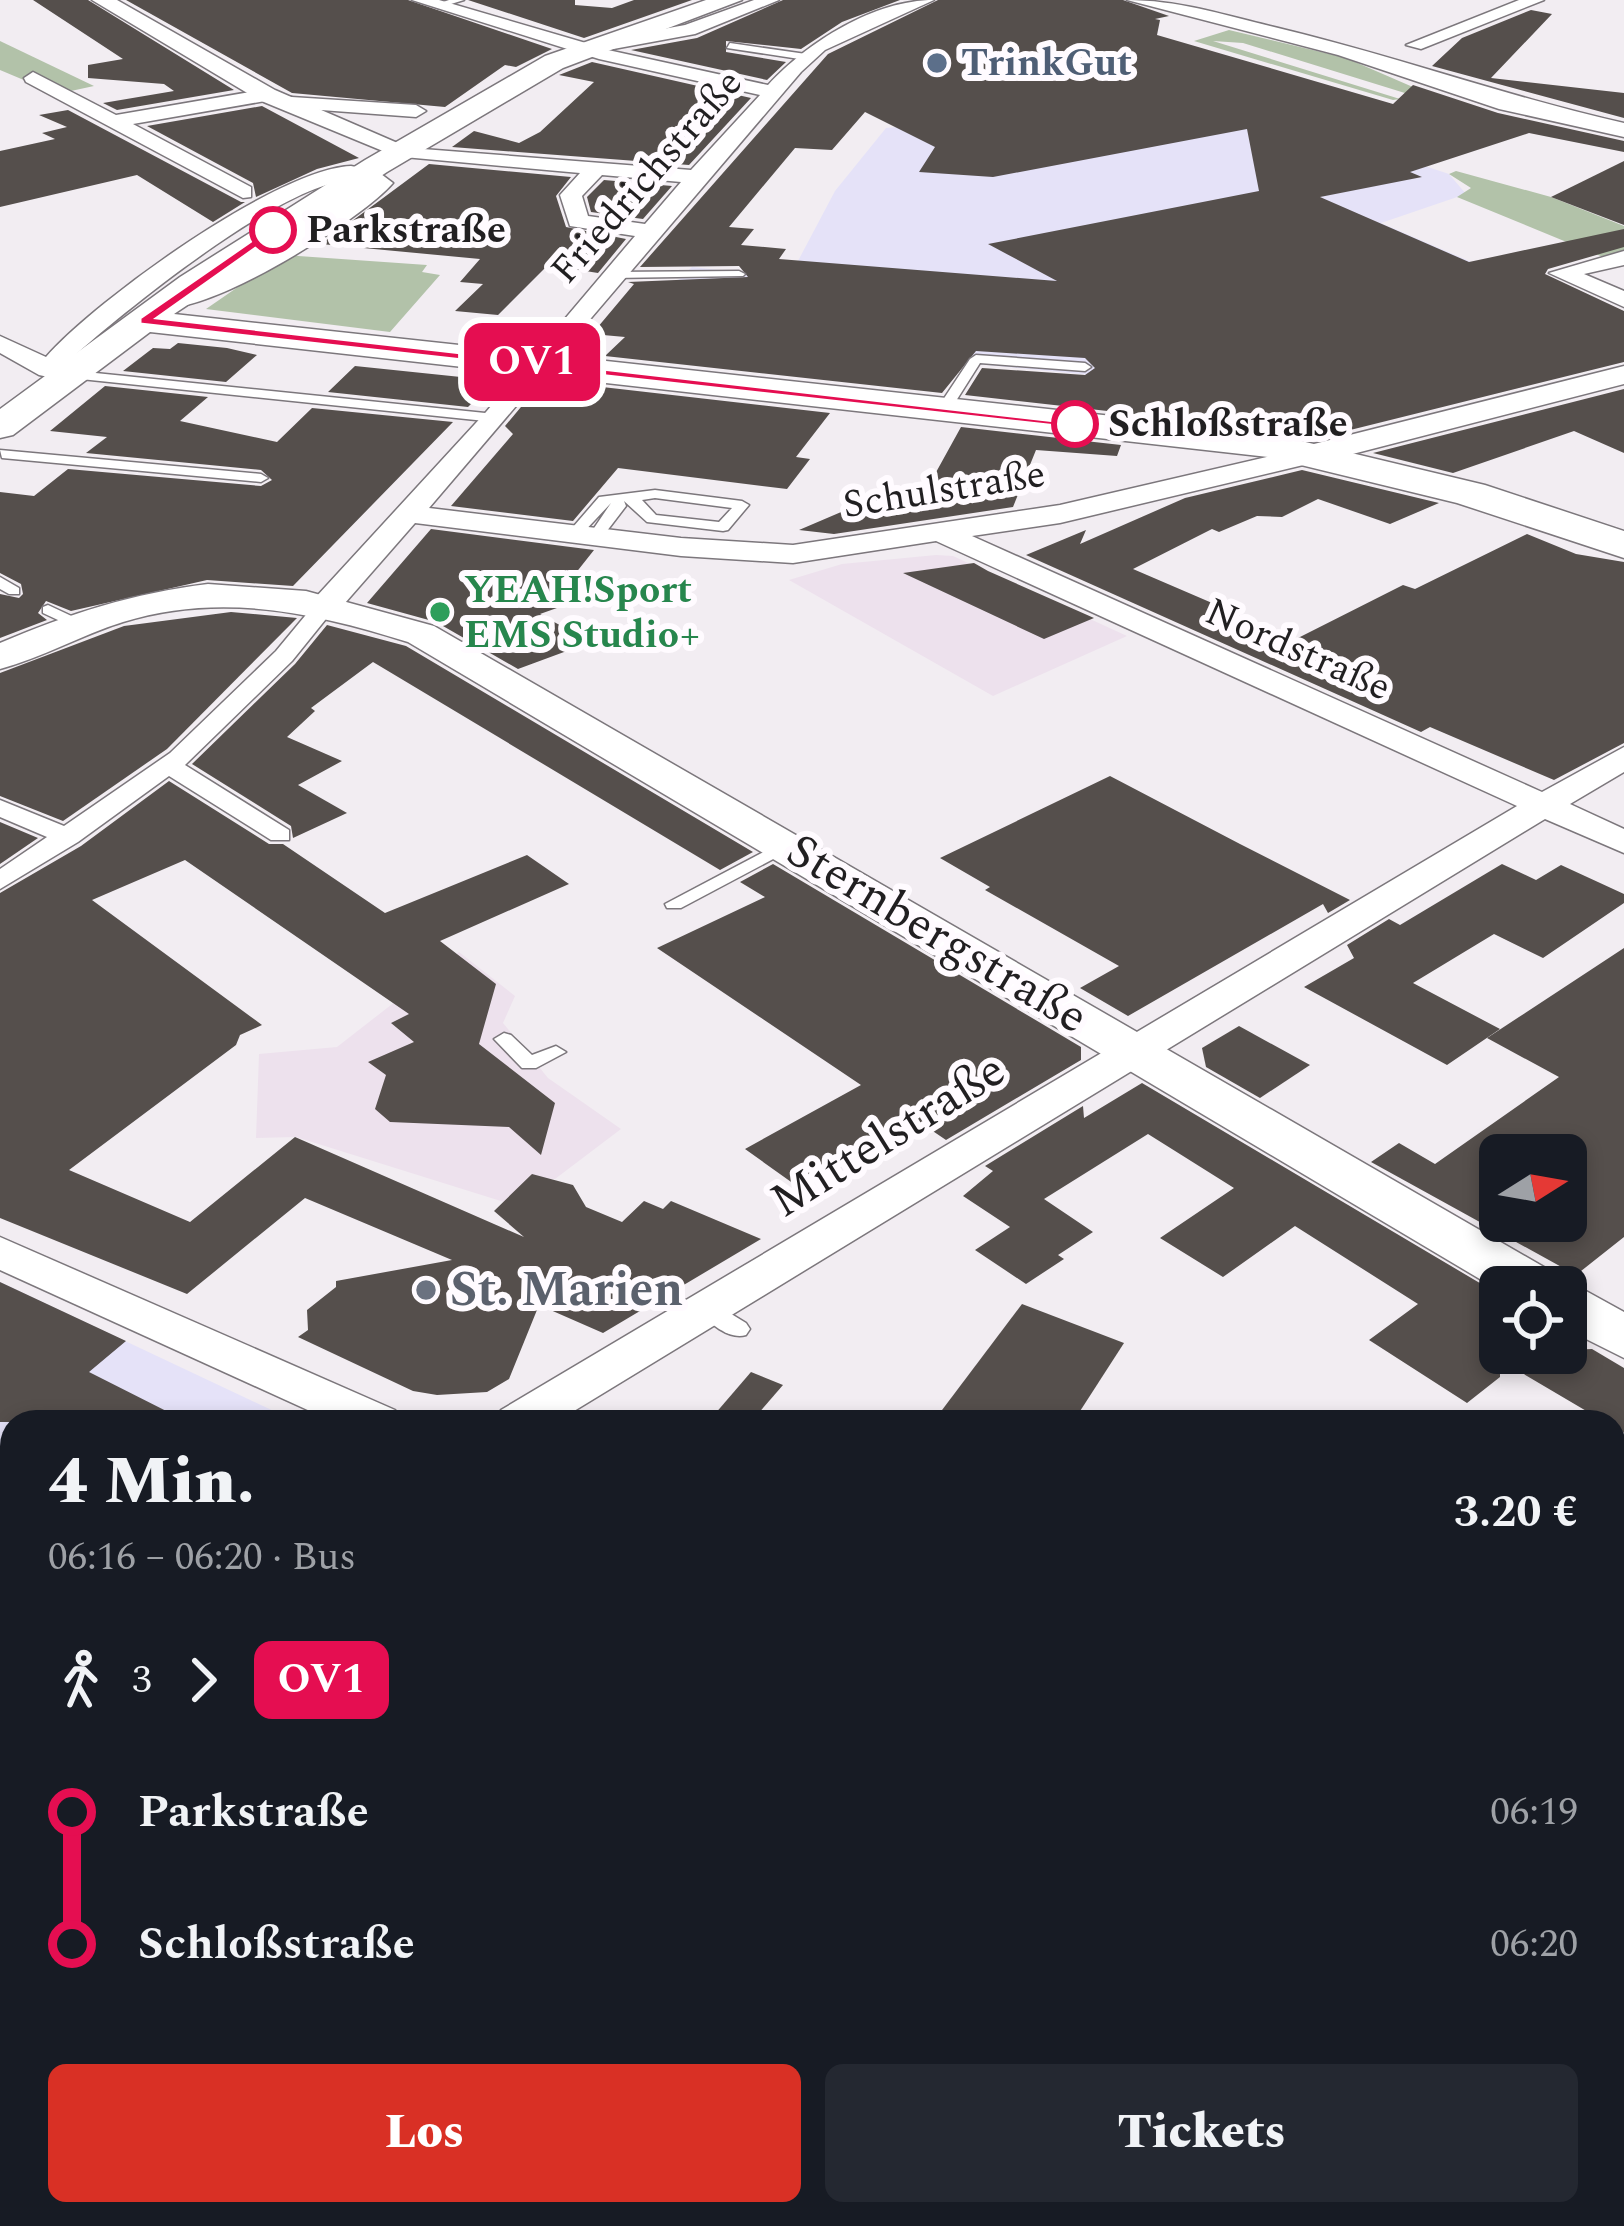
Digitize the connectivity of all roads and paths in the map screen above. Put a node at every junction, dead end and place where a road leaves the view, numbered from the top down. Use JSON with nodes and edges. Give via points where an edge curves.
{"nodes":[{"id":1,"x":102,"y":0,"type":"edge"},
{"id":2,"x":460,"y":0,"type":"edge"},
{"id":3,"x":730,"y":0,"type":"edge"},
{"id":4,"x":770,"y":0,"type":"edge"},
{"id":5,"x":925,"y":0,"type":"edge"},
{"id":6,"x":1137,"y":0,"type":"edge"},
{"id":7,"x":1535,"y":0,"type":"edge"},
{"id":8,"x":429,"y":3,"type":"edge"},
{"id":9,"x":1415,"y":45,"type":"dead end"},
{"id":10,"x":730,"y":46,"type":"dead end"},
{"id":11,"x":596,"y":47,"type":"junction"},
{"id":12,"x":806,"y":57,"type":"junction"},
{"id":13,"x":34,"y":78,"type":"dead end"},
{"id":14,"x":774,"y":92,"type":"junction"},
{"id":15,"x":274,"y":98,"type":"junction"},
{"id":16,"x":416,"y":111,"type":"dead end"},
{"id":17,"x":117,"y":121,"type":"junction"},
{"id":18,"x":1624,"y":130,"type":"edge"},
{"id":19,"x":404,"y":151,"type":"junction"},
{"id":20,"x":597,"y":168,"type":"junction"},
{"id":21,"x":696,"y":177,"type":"junction"},
{"id":22,"x":243,"y":192,"type":"dead end"},
{"id":23,"x":650,"y":231,"type":"junction"},
{"id":24,"x":1624,"y":258,"type":"edge"},
{"id":25,"x":739,"y":274,"type":"dead end"},
{"id":26,"x":612,"y":275,"type":"junction"},
{"id":27,"x":170,"y":293,"type":"junction"},
{"id":28,"x":1624,"y":300,"type":"edge"},
{"id":29,"x":0,"y":343,"type":"edge"},
{"id":30,"x":539,"y":362,"type":"junction"},
{"id":31,"x":1085,"y":367,"type":"dead end"},
{"id":32,"x":65,"y":375,"type":"junction"},
{"id":33,"x":1624,"y":375,"type":"edge"},
{"id":34,"x":944,"y":409,"type":"junction"},
{"id":35,"x":495,"y":418,"type":"junction"},
{"id":36,"x":2,"y":440,"type":"edge"},
{"id":37,"x":1310,"y":455,"type":"junction"},
{"id":38,"x":262,"y":478,"type":"dead end"},
{"id":39,"x":634,"y":500,"type":"junction"},
{"id":40,"x":408,"y":514,"type":"junction"},
{"id":41,"x":940,"y":532,"type":"junction"},
{"id":42,"x":585,"y":535,"type":"junction"},
{"id":43,"x":1624,"y":545,"type":"edge"},
{"id":44,"x":327,"y":604,"type":"junction"},
{"id":45,"x":0,"y":657,"type":"edge"},
{"id":46,"x":1624,"y":758,"type":"edge"},
{"id":47,"x":168,"y":765,"type":"junction"},
{"id":48,"x":1542,"y":805,"type":"junction"},
{"id":49,"x":0,"y":808,"type":"edge"},
{"id":50,"x":280,"y":835,"type":"dead end"},
{"id":51,"x":69,"y":837,"type":"junction"},
{"id":52,"x":1624,"y":842,"type":"edge"},
{"id":53,"x":786,"y":845,"type":"junction"},
{"id":54,"x":0,"y":881,"type":"edge"},
{"id":55,"x":674,"y":904,"type":"dead end"},
{"id":56,"x":504,"y":1039,"type":"dead end"},
{"id":57,"x":1131,"y":1049,"type":"junction"},
{"id":58,"x":556,"y":1052,"type":"dead end"},
{"id":59,"x":0,"y":1252,"type":"edge"},
{"id":60,"x":1500,"y":1266,"type":"edge"},
{"id":61,"x":1587,"y":1317,"type":"edge"},
{"id":62,"x":1624,"y":1339,"type":"edge"},
{"id":63,"x":351,"y":1410,"type":"edge"},
{"id":64,"x":542,"y":1410,"type":"edge"}],
"edges":[{"from":1,"to":15,"type":"street"},
{"from":2,"to":8,"type":"lane"},
{"from":3,"to":11,"type":"main road"},
{"from":4,"to":11,"type":"street","via":[[711,25]]},
{"from":5,"to":12,"type":"street","name":"Friedrichstraße"},
{"from":6,"to":18,"type":"street"},
{"from":7,"to":9,"type":"street"},
{"from":8,"to":11,"type":"street"},
{"from":10,"to":12,"type":"lane"},
{"from":11,"to":14,"type":"street"},
{"from":11,"to":19,"type":"main road","via":[[554,62]]},
{"from":12,"to":14,"type":"street","name":"Friedrichstraße"},
{"from":13,"to":17,"type":"street"},
{"from":14,"to":21,"type":"street","name":"Friedrichstraße"},
{"from":15,"to":16,"type":"street"},
{"from":15,"to":17,"type":"street"},
{"from":15,"to":19,"type":"street"},
{"from":17,"to":22,"type":"street"},
{"from":19,"to":20,"type":"street"},
{"from":19,"to":27,"type":"main road"},
{"from":20,"to":21,"type":"street"},
{"from":20,"to":23,"type":"street","via":[[571,195],[578,221]]},
{"from":21,"to":23,"type":"street","name":"Friedrichstraße"},
{"from":23,"to":26,"type":"street","name":"Friedrichstraße"},
{"from":24,"to":28,"type":"street","via":[[1562,273]]},
{"from":25,"to":26,"type":"lane"},
{"from":26,"to":30,"type":"street","name":"Friedrichstraße"},
{"from":27,"to":30,"type":"main road"},
{"from":27,"to":32,"type":"main road"},
{"from":27,"to":32,"type":"street","via":[[54,359]]},
{"from":29,"to":32,"type":"street"},
{"from":30,"to":34,"type":"main road"},
{"from":30,"to":35,"type":"street","name":"Friedrichstraße"},
{"from":31,"to":34,"type":"lane","via":[[976,359]]},
{"from":32,"to":35,"type":"lane"},
{"from":32,"to":36,"type":"main road"},
{"from":33,"to":37,"type":"street","name":"Schulstraße"},
{"from":34,"to":37,"type":"main road"},
{"from":35,"to":40,"type":"street","name":"Friedrichstraße"},
{"from":36,"to":38,"type":"lane"},
{"from":37,"to":41,"type":"street","name":"Schulstraße","via":[[1166,493]]},
{"from":37,"to":43,"type":"main road","via":[[1472,494]]},
{"from":39,"to":39,"type":"lane","via":[[655,494],[742,505],[723,527],[652,519]]},
{"from":39,"to":42,"type":"lane","via":[[616,498],[619,506]]},
{"from":40,"to":42,"type":"street","name":"Schulstraße"},
{"from":40,"to":44,"type":"street","name":"Friedrichstraße"},
{"from":41,"to":42,"type":"street","name":"Schulstraße","via":[[793,554]]},
{"from":41,"to":48,"type":"street","name":"Nordstraße"},
{"from":44,"to":45,"type":"street","name":"Sternbergstraße","via":[[212,592],[140,603],[61,616]]},
{"from":44,"to":47,"type":"street","name":"Friedrichstraße"},
{"from":44,"to":53,"type":"street","name":"Sternbergstraße","via":[[421,634]]},
{"from":46,"to":48,"type":"street","name":"Mittelstraße"},
{"from":47,"to":50,"type":"street"},
{"from":47,"to":51,"type":"street","name":"Friedrichstraße"},
{"from":48,"to":52,"type":"street","name":"Nordstraße"},
{"from":48,"to":57,"type":"street","name":"Mittelstraße"},
{"from":49,"to":51,"type":"street"},
{"from":51,"to":54,"type":"street","name":"Friedrichstraße"},
{"from":53,"to":55,"type":"lane"},
{"from":53,"to":57,"type":"street","name":"Sternbergstraße"},
{"from":56,"to":58,"type":"lane","via":[[529,1064]]},
{"from":57,"to":60,"type":"street","name":"Sternbergstraße"},
{"from":57,"to":64,"type":"street","name":"Mittelstraße","via":[[724,1319]]},
{"from":59,"to":63,"type":"street"},
{"from":61,"to":62,"type":"street"}]}
